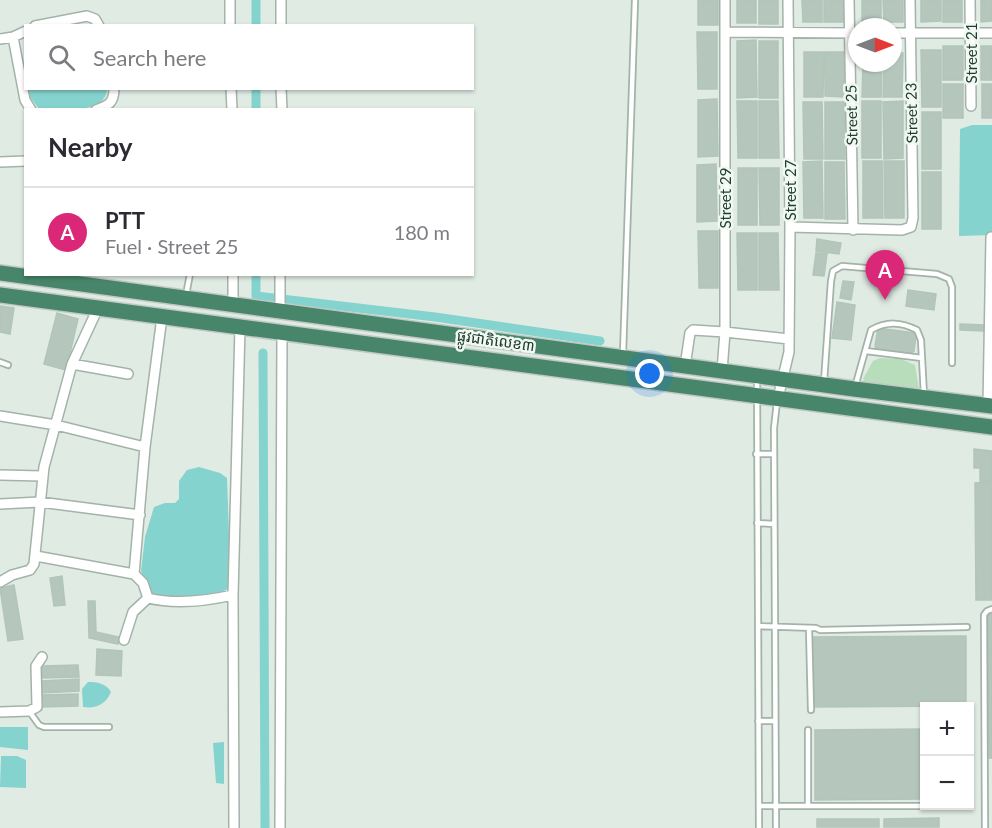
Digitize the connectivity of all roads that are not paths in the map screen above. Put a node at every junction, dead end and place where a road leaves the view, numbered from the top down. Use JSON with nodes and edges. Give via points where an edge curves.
{"nodes":[{"id":1,"x":230,"y":0,"type":"edge"},
{"id":2,"x":281,"y":0,"type":"edge"},
{"id":3,"x":635,"y":0,"type":"edge"},
{"id":4,"x":725,"y":0,"type":"edge"},
{"id":5,"x":788,"y":0,"type":"edge"},
{"id":6,"x":849,"y":0,"type":"edge"},
{"id":7,"x":910,"y":0,"type":"edge"},
{"id":8,"x":970,"y":0,"type":"edge"},
{"id":9,"x":851,"y":18,"type":"edge"},
{"id":10,"x":45,"y":24,"type":"edge"},
{"id":11,"x":98,"y":24,"type":"edge"},
{"id":12,"x":230,"y":24,"type":"edge"},
{"id":13,"x":281,"y":24,"type":"edge"},
{"id":14,"x":24,"y":32,"type":"edge"},
{"id":15,"x":725,"y":32,"type":"junction"},
{"id":16,"x":789,"y":33,"type":"junction"},
{"id":17,"x":848,"y":33,"type":"edge"},
{"id":18,"x":902,"y":33,"type":"edge"},
{"id":19,"x":910,"y":33,"type":"junction"},
{"id":20,"x":971,"y":33,"type":"junction"},
{"id":21,"x":992,"y":33,"type":"edge"},
{"id":22,"x":13,"y":37,"type":"junction"},
{"id":23,"x":0,"y":39,"type":"edge"},
{"id":24,"x":853,"y":72,"type":"edge"},
{"id":25,"x":114,"y":90,"type":"edge"},
{"id":26,"x":231,"y":90,"type":"edge"},
{"id":27,"x":281,"y":90,"type":"edge"},
{"id":28,"x":970,"y":106,"type":"dead end"},
{"id":29,"x":30,"y":108,"type":"edge"},
{"id":30,"x":102,"y":108,"type":"edge"},
{"id":31,"x":232,"y":108,"type":"edge"},
{"id":32,"x":282,"y":108,"type":"edge"},
{"id":33,"x":24,"y":161,"type":"edge"},
{"id":34,"x":0,"y":162,"type":"edge"},
{"id":35,"x":790,"y":228,"type":"junction"},
{"id":36,"x":853,"y":230,"type":"junction"},
{"id":37,"x":991,"y":237,"type":"edge"},
{"id":38,"x":991,"y":262,"type":"edge"},
{"id":39,"x":0,"y":273,"type":"edge"},
{"id":40,"x":24,"y":275,"type":"edge"},
{"id":41,"x":190,"y":276,"type":"edge"},
{"id":42,"x":233,"y":276,"type":"edge"},
{"id":43,"x":280,"y":276,"type":"edge"},
{"id":44,"x":48,"y":277,"type":"edge"},
{"id":45,"x":94,"y":280,"type":"edge"},
{"id":46,"x":0,"y":295,"type":"edge"},
{"id":47,"x":185,"y":298,"type":"junction"},
{"id":48,"x":238,"y":305,"type":"junction"},
{"id":49,"x":98,"y":308,"type":"junction"},
{"id":50,"x":277,"y":311,"type":"junction"},
{"id":51,"x":162,"y":317,"type":"junction"},
{"id":52,"x":991,"y":320,"type":"edge"},
{"id":53,"x":242,"y":327,"type":"junction"},
{"id":54,"x":278,"y":332,"type":"junction"},
{"id":55,"x":725,"y":332,"type":"junction"},
{"id":56,"x":789,"y":339,"type":"junction"},
{"id":57,"x":866,"y":351,"type":"junction"},
{"id":58,"x":623,"y":357,"type":"junction"},
{"id":59,"x":922,"y":358,"type":"junction"},
{"id":60,"x":0,"y":362,"type":"edge"},
{"id":61,"x":952,"y":363,"type":"dead end"},
{"id":62,"x":72,"y":364,"type":"junction"},
{"id":63,"x":8,"y":365,"type":"dead end"},
{"id":64,"x":685,"y":366,"type":"junction"},
{"id":65,"x":722,"y":371,"type":"junction"},
{"id":66,"x":128,"y":374,"type":"dead end"},
{"id":67,"x":757,"y":375,"type":"junction"},
{"id":68,"x":783,"y":379,"type":"junction"},
{"id":69,"x":824,"y":385,"type":"junction"},
{"id":70,"x":854,"y":390,"type":"junction"},
{"id":71,"x":756,"y":395,"type":"junction"},
{"id":72,"x":778,"y":398,"type":"junction"},
{"id":73,"x":924,"y":398,"type":"junction"},
{"id":74,"x":990,"y":406,"type":"edge"},
{"id":75,"x":0,"y":416,"type":"edge"},
{"id":76,"x":56,"y":424,"type":"junction"},
{"id":77,"x":992,"y":427,"type":"edge"},
{"id":78,"x":145,"y":447,"type":"junction"},
{"id":79,"x":756,"y":454,"type":"junction"},
{"id":80,"x":774,"y":454,"type":"junction"},
{"id":81,"x":0,"y":476,"type":"edge"},
{"id":82,"x":42,"y":476,"type":"junction"},
{"id":83,"x":40,"y":502,"type":"junction"},
{"id":84,"x":0,"y":504,"type":"edge"},
{"id":85,"x":140,"y":516,"type":"junction"},
{"id":86,"x":757,"y":523,"type":"junction"},
{"id":87,"x":774,"y":524,"type":"junction"},
{"id":88,"x":36,"y":556,"type":"junction"},
{"id":89,"x":134,"y":574,"type":"junction"},
{"id":90,"x":0,"y":582,"type":"edge"},
{"id":91,"x":233,"y":595,"type":"junction"},
{"id":92,"x":148,"y":598,"type":"junction"},
{"id":93,"x":992,"y":609,"type":"edge"},
{"id":94,"x":758,"y":626,"type":"junction"},
{"id":95,"x":775,"y":627,"type":"junction"},
{"id":96,"x":967,"y":627,"type":"dead end"},
{"id":97,"x":808,"y":628,"type":"junction"},
{"id":98,"x":124,"y":640,"type":"dead end"},
{"id":99,"x":42,"y":657,"type":"dead end"},
{"id":100,"x":811,"y":710,"type":"dead end"},
{"id":101,"x":29,"y":711,"type":"junction"},
{"id":102,"x":0,"y":712,"type":"edge"},
{"id":103,"x":758,"y":721,"type":"junction"},
{"id":104,"x":775,"y":721,"type":"junction"},
{"id":105,"x":109,"y":727,"type":"dead end"},
{"id":106,"x":808,"y":730,"type":"dead end"},
{"id":107,"x":989,"y":766,"type":"edge"},
{"id":108,"x":985,"y":801,"type":"junction"},
{"id":109,"x":992,"y":801,"type":"edge"},
{"id":110,"x":759,"y":806,"type":"junction"},
{"id":111,"x":776,"y":806,"type":"junction"},
{"id":112,"x":808,"y":806,"type":"junction"},
{"id":113,"x":920,"y":806,"type":"edge"},
{"id":114,"x":234,"y":828,"type":"edge"},
{"id":115,"x":280,"y":828,"type":"edge"},
{"id":116,"x":759,"y":828,"type":"edge"},
{"id":117,"x":776,"y":828,"type":"edge"},
{"id":118,"x":985,"y":828,"type":"edge"}],
"edges":[{"from":1,"to":12,"type":"street"},
{"from":2,"to":13,"type":"street"},
{"from":3,"to":58,"type":"lane"},
{"from":4,"to":15,"type":"street","name":"Street 29"},
{"from":5,"to":16,"type":"street","name":"Street 27"},
{"from":6,"to":9,"type":"street","name":"Street 25"},
{"from":7,"to":19,"type":"street","name":"Street 23"},
{"from":8,"to":20,"type":"street","name":"Street 21"},
{"from":10,"to":11,"type":"street","via":[[87,16]]},
{"from":14,"to":22,"type":"street"},
{"from":15,"to":16,"type":"street"},
{"from":15,"to":55,"type":"street","name":"Street 29"},
{"from":16,"to":17,"type":"street"},
{"from":16,"to":35,"type":"street","name":"Street 27"},
{"from":18,"to":19,"type":"street"},
{"from":19,"to":20,"type":"street"},
{"from":19,"to":36,"type":"street","name":"Street 23","via":[[911,227]]},
{"from":20,"to":21,"type":"street"},
{"from":20,"to":28,"type":"street","name":"Street 21"},
{"from":22,"to":23,"type":"street"},
{"from":22,"to":29,"type":"street"},
{"from":24,"to":36,"type":"street","name":"Street 25"},
{"from":25,"to":30,"type":"street","via":[[112,102]]},
{"from":26,"to":31,"type":"street"},
{"from":27,"to":32,"type":"street"},
{"from":33,"to":34,"type":"street"},
{"from":35,"to":36,"type":"street"},
{"from":35,"to":56,"type":"street","name":"Street 27"},
{"from":37,"to":38,"type":"street"},
{"from":38,"to":52,"type":"street"},
{"from":39,"to":40,"type":"highway","name":"ផ្លូវជាតិលេខ៣"},
{"from":41,"to":47,"type":"lane"},
{"from":42,"to":48,"type":"street"},
{"from":43,"to":50,"type":"street"},
{"from":44,"to":45,"type":"highway","name":"ផ្លូវជាតិលេខ៣"},
{"from":45,"to":47,"type":"highway","name":"ផ្លូវជាតិលេខ៣"},
{"from":46,"to":49,"type":"highway","name":"ផ្លូវជាតិលេខ៣"},
{"from":47,"to":48,"type":"highway","name":"ផ្លូវជាតិលេខ៣"},
{"from":48,"to":50,"type":"highway","name":"ផ្លូវជាតិលេខ៣"},
{"from":49,"to":51,"type":"highway","name":"ផ្លូវជាតិលេខ៣"},
{"from":49,"to":62,"type":"street"},
{"from":50,"to":58,"type":"highway","name":"ផ្លូវជាតិលេខ៣"},
{"from":51,"to":53,"type":"highway","name":"ផ្លូវជាតិលេខ៣"},
{"from":51,"to":78,"type":"street"},
{"from":52,"to":74,"type":"street"},
{"from":53,"to":54,"type":"highway","name":"ផ្លូវជាតិលេខ៣"},
{"from":53,"to":91,"type":"street"},
{"from":54,"to":71,"type":"highway","name":"ផ្លូវជាតិលេខ៣"},
{"from":54,"to":115,"type":"street"},
{"from":55,"to":56,"type":"street"},
{"from":55,"to":64,"type":"street","via":[[693,330]]},
{"from":55,"to":65,"type":"street","name":"Street 29"},
{"from":56,"to":68,"type":"street","name":"Street 27"},
{"from":57,"to":59,"type":"lane"},
{"from":57,"to":59,"type":"lane","via":[[871,330],[893,323],[917,330]]},
{"from":57,"to":70,"type":"lane"},
{"from":58,"to":64,"type":"highway","name":"ផ្លូវជាតិលេខ៣"},
{"from":59,"to":73,"type":"lane"},
{"from":60,"to":63,"type":"lane"},
{"from":61,"to":69,"type":"lane","via":[[949,279],[937,274],[842,266],[833,271],[831,281]]},
{"from":62,"to":66,"type":"street"},
{"from":62,"to":76,"type":"street"},
{"from":64,"to":65,"type":"highway","name":"ផ្លូវជាតិលេខ៣"},
{"from":65,"to":67,"type":"highway","name":"ផ្លូវជាតិលេខ៣"},
{"from":67,"to":68,"type":"highway","name":"ផ្លូវជាតិលេខ៣"},
{"from":67,"to":71,"type":"lane"},
{"from":68,"to":69,"type":"highway","name":"ផ្លូវជាតិលេខ៣"},
{"from":68,"to":72,"type":"street","name":"Street 27"},
{"from":69,"to":70,"type":"highway","name":"ផ្លូវជាតិលេខ៣"},
{"from":70,"to":73,"type":"highway","name":"ផ្លូវជាតិលេខ៣"},
{"from":71,"to":72,"type":"highway","name":"ផ្លូវជាតិលេខ៣"},
{"from":71,"to":79,"type":"lane"},
{"from":72,"to":77,"type":"highway","name":"ផ្លូវជាតិលេខ៣"},
{"from":72,"to":80,"type":"lane"},
{"from":73,"to":74,"type":"highway","name":"ផ្លូវជាតិលេខ៣"},
{"from":75,"to":76,"type":"street"},
{"from":76,"to":78,"type":"street"},
{"from":76,"to":82,"type":"street"},
{"from":78,"to":85,"type":"street"},
{"from":79,"to":80,"type":"lane"},
{"from":79,"to":86,"type":"lane"},
{"from":80,"to":87,"type":"lane"},
{"from":81,"to":82,"type":"street"},
{"from":82,"to":83,"type":"street"},
{"from":83,"to":84,"type":"street"},
{"from":83,"to":85,"type":"street"},
{"from":83,"to":88,"type":"street"},
{"from":85,"to":89,"type":"street"},
{"from":86,"to":87,"type":"lane"},
{"from":86,"to":94,"type":"lane"},
{"from":87,"to":95,"type":"lane"},
{"from":88,"to":89,"type":"street"},
{"from":88,"to":90,"type":"street","via":[[30,570]]},
{"from":89,"to":92,"type":"street","via":[[143,583]]},
{"from":91,"to":92,"type":"street","via":[[172,603]]},
{"from":91,"to":114,"type":"street"},
{"from":92,"to":98,"type":"street","via":[[133,612]]},
{"from":93,"to":107,"type":"lane","via":[[984,615]]},
{"from":94,"to":95,"type":"lane"},
{"from":94,"to":103,"type":"lane"},
{"from":95,"to":97,"type":"lane"},
{"from":95,"to":104,"type":"lane"},
{"from":96,"to":97,"type":"lane"},
{"from":97,"to":100,"type":"lane"},
{"from":99,"to":101,"type":"street","via":[[36,666],[37,707]]},
{"from":101,"to":102,"type":"street"},
{"from":101,"to":105,"type":"lane","via":[[44,727]]},
{"from":103,"to":104,"type":"lane"},
{"from":103,"to":110,"type":"lane"},
{"from":104,"to":111,"type":"lane"},
{"from":106,"to":112,"type":"lane"},
{"from":107,"to":108,"type":"lane"},
{"from":108,"to":109,"type":"lane"},
{"from":108,"to":118,"type":"lane"},
{"from":110,"to":111,"type":"lane"},
{"from":110,"to":116,"type":"lane"},
{"from":111,"to":112,"type":"lane"},
{"from":111,"to":117,"type":"lane"},
{"from":112,"to":113,"type":"lane"}]}
